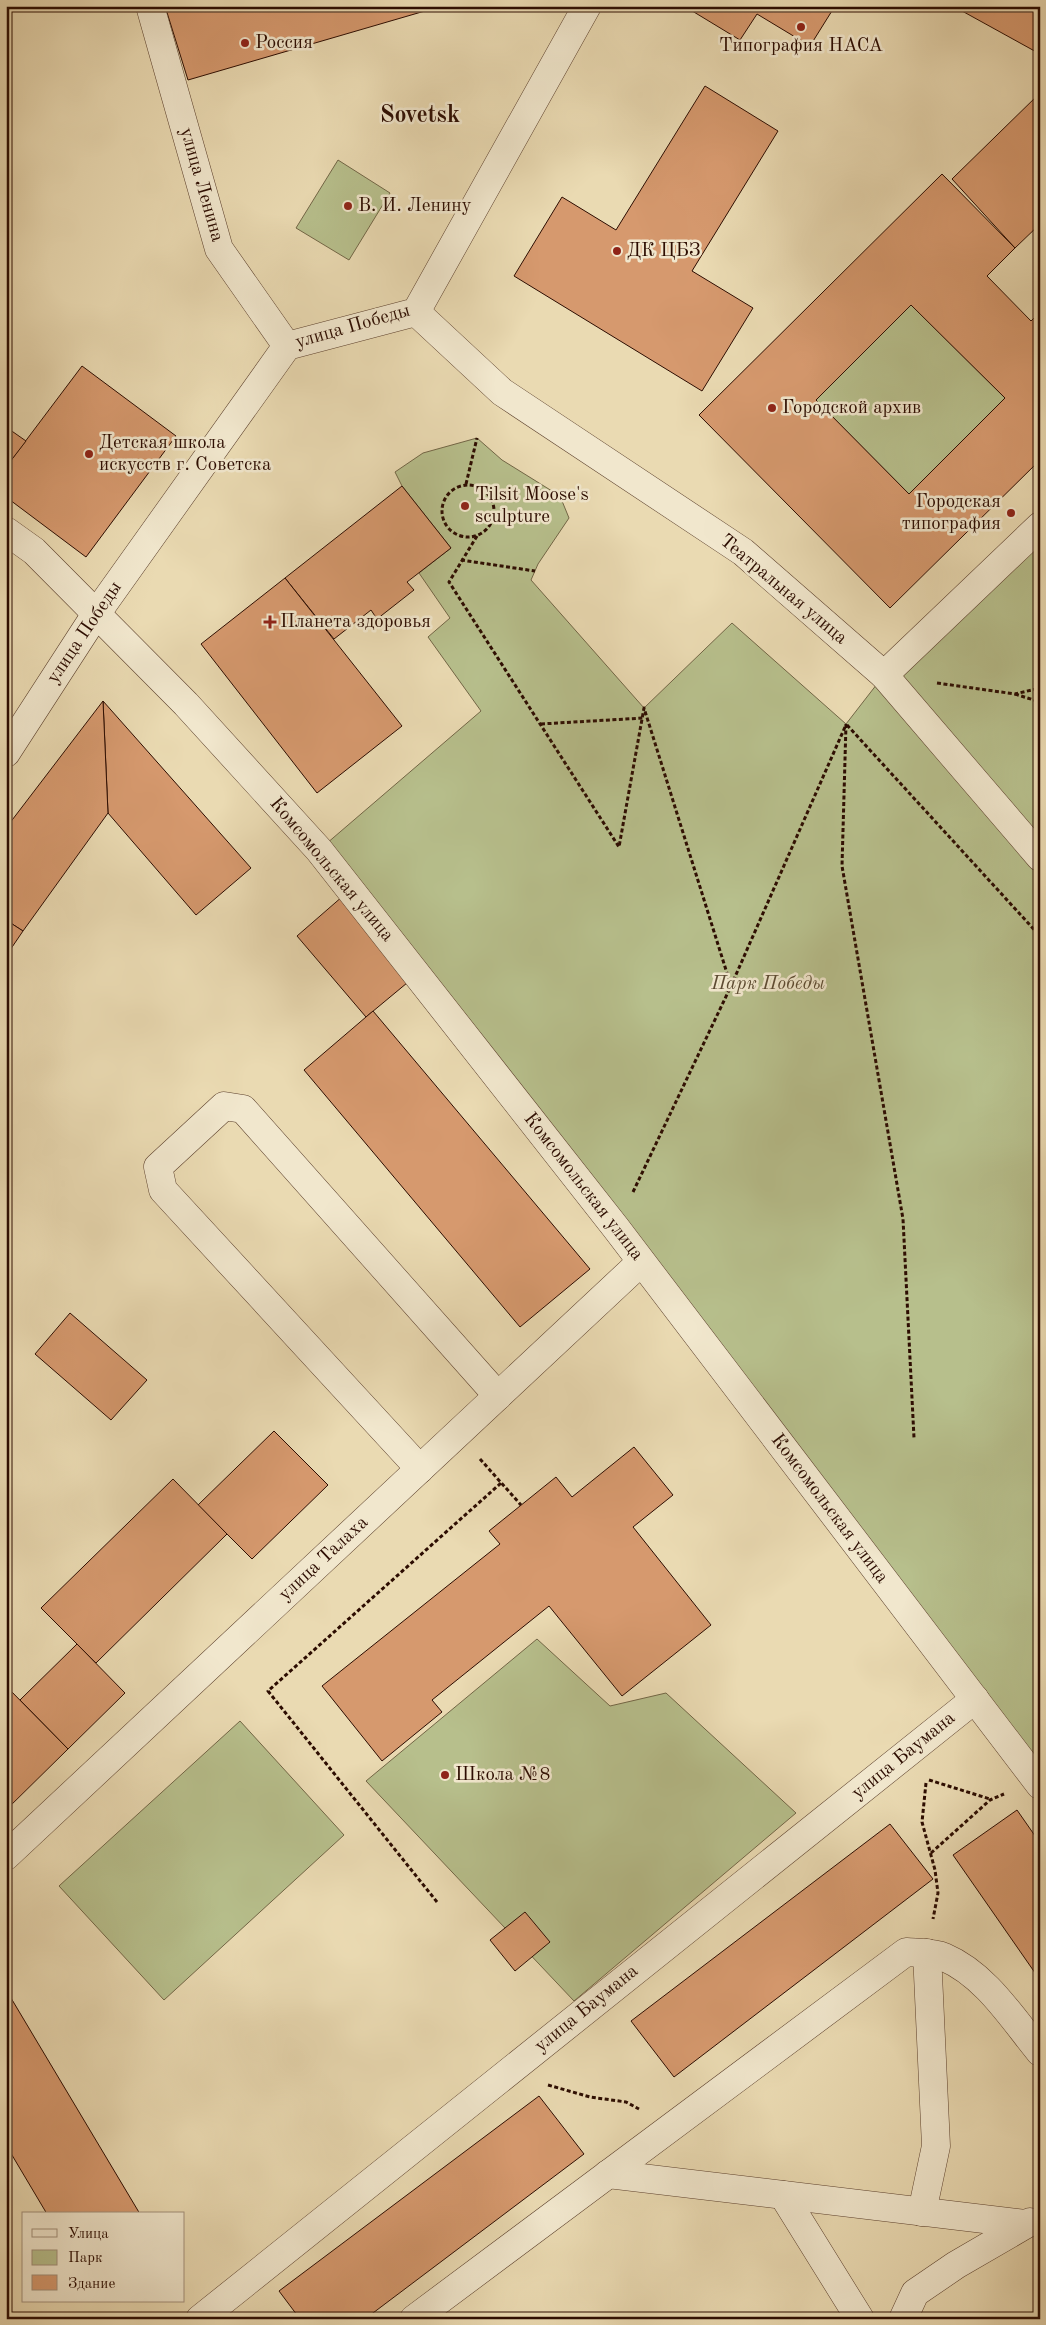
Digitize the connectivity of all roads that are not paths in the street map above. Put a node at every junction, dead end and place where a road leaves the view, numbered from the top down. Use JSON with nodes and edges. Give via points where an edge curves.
{"nodes":[{"id":1,"x":150,"y":6,"type":"edge"},
{"id":2,"x":586,"y":6,"type":"edge"},
{"id":3,"x":416,"y":312,"type":"junction"},
{"id":4,"x":287,"y":346,"type":"junction"},
{"id":5,"x":1040,"y":526,"type":"edge"},
{"id":6,"x":6,"y":531,"type":"edge"},
{"id":7,"x":96,"y":614,"type":"junction"},
{"id":8,"x":884,"y":675,"type":"junction"},
{"id":9,"x":6,"y":753,"type":"edge"},
{"id":10,"x":1040,"y":857,"type":"edge"},
{"id":11,"x":641,"y":1262,"type":"junction"},
{"id":12,"x":498,"y":1396,"type":"junction"},
{"id":13,"x":420,"y":1469,"type":"junction"},
{"id":14,"x":975,"y":1699,"type":"junction"},
{"id":15,"x":1039,"y":1784,"type":"edge"},
{"id":16,"x":6,"y":1856,"type":"edge"},
{"id":17,"x":927,"y":1953,"type":"junction"},
{"id":18,"x":1040,"y":2052,"type":"edge"},
{"id":19,"x":608,"y":2174,"type":"junction"},
{"id":20,"x":782,"y":2195,"type":"junction"},
{"id":21,"x":922,"y":2212,"type":"junction"},
{"id":22,"x":1033,"y":2220,"type":"edge"},
{"id":23,"x":200,"y":2319,"type":"edge"},
{"id":24,"x":414,"y":2319,"type":"edge"},
{"id":25,"x":860,"y":2319,"type":"edge"},
{"id":26,"x":903,"y":2319,"type":"edge"}],
"edges":[{"from":1,"to":4,"type":"street","name":"улица Ленина","via":[[219,249]]},
{"from":2,"to":3,"type":"street","name":"улица Победы"},
{"from":3,"to":4,"type":"street","name":"улица Победы"},
{"from":3,"to":8,"type":"street","name":"Театральная улица","via":[[502,392],[742,552]]},
{"from":4,"to":7,"type":"street","name":"улица Победы"},
{"from":5,"to":8,"type":"street"},
{"from":6,"to":7,"type":"street","name":"Комсомольская улица","via":[[34,550]]},
{"from":7,"to":9,"type":"street","name":"улица Победы"},
{"from":7,"to":11,"type":"street","name":"Комсомольская улица","via":[[186,704],[319,850]]},
{"from":8,"to":10,"type":"street","name":"Театральная улица"},
{"from":11,"to":12,"type":"street","name":"улица Талаха"},
{"from":11,"to":14,"type":"street","name":"Комсомольская улица"},
{"from":12,"to":13,"type":"street","name":"улица Талаха"},
{"from":12,"to":13,"type":"street","via":[[243,1109],[224,1106],[158,1167],[163,1190]]},
{"from":13,"to":16,"type":"street","name":"улица Талаха"},
{"from":14,"to":15,"type":"street","name":"Комсомольская улица"},
{"from":14,"to":23,"type":"street","name":"улица Баумана"},
{"from":17,"to":18,"type":"street","via":[[943,1956],[992,1991]]},
{"from":17,"to":19,"type":"street","via":[[906,1952]]},
{"from":17,"to":21,"type":"street","via":[[936,2146]]},
{"from":19,"to":20,"type":"street"},
{"from":19,"to":24,"type":"street"},
{"from":20,"to":21,"type":"street"},
{"from":20,"to":25,"type":"street"},
{"from":21,"to":22,"type":"street"},
{"from":22,"to":26,"type":"street","via":[[915,2293]]}]}
